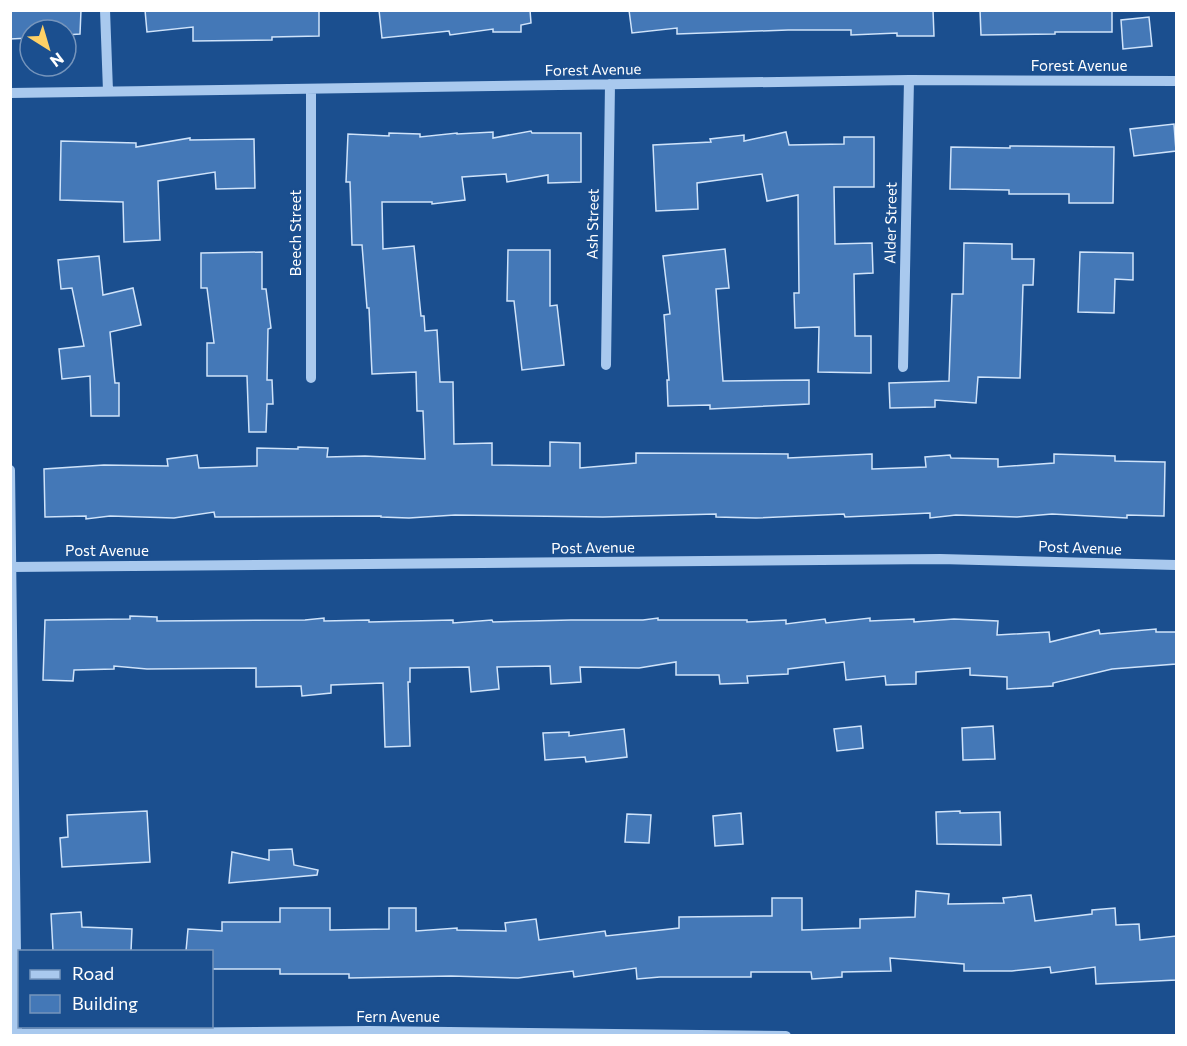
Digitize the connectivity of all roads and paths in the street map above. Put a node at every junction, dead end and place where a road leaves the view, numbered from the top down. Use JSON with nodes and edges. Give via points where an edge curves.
{"nodes":[{"id":1,"x":105,"y":10,"type":"edge"},
{"id":2,"x":909,"y":80,"type":"junction"},
{"id":3,"x":1176,"y":81,"type":"edge"},
{"id":4,"x":610,"y":84,"type":"junction"},
{"id":5,"x":310,"y":89,"type":"junction"},
{"id":6,"x":108,"y":91,"type":"junction"},
{"id":7,"x":10,"y":93,"type":"edge"},
{"id":8,"x":606,"y":365,"type":"dead end"},
{"id":9,"x":903,"y":367,"type":"dead end"},
{"id":10,"x":311,"y":378,"type":"dead end"},
{"id":11,"x":10,"y":470,"type":"edge"},
{"id":12,"x":1176,"y":566,"type":"edge"},
{"id":13,"x":11,"y":567,"type":"edge"},
{"id":14,"x":369,"y":1033,"type":"edge"},
{"id":15,"x":14,"y":1034,"type":"edge"},
{"id":16,"x":786,"y":1035,"type":"edge"}],
"edges":[{"from":1,"to":6,"type":"street"},
{"from":2,"to":3,"type":"street","name":"Forest Avenue"},
{"from":2,"to":4,"type":"street","name":"Forest Avenue"},
{"from":2,"to":9,"type":"street","name":"Alder Street"},
{"from":4,"to":5,"type":"street","name":"Forest Avenue"},
{"from":4,"to":8,"type":"street","name":"Ash Street"},
{"from":5,"to":6,"type":"street","name":"Forest Avenue"},
{"from":5,"to":10,"type":"street","name":"Beech Street"},
{"from":6,"to":7,"type":"street","name":"Forest Avenue"},
{"from":11,"to":13,"type":"street"},
{"from":12,"to":13,"type":"street","name":"Post Avenue","via":[[940,559]]},
{"from":13,"to":15,"type":"street"},
{"from":14,"to":15,"type":"street","name":"Fern Avenue"},
{"from":14,"to":16,"type":"street","name":"Fern Avenue"}]}
